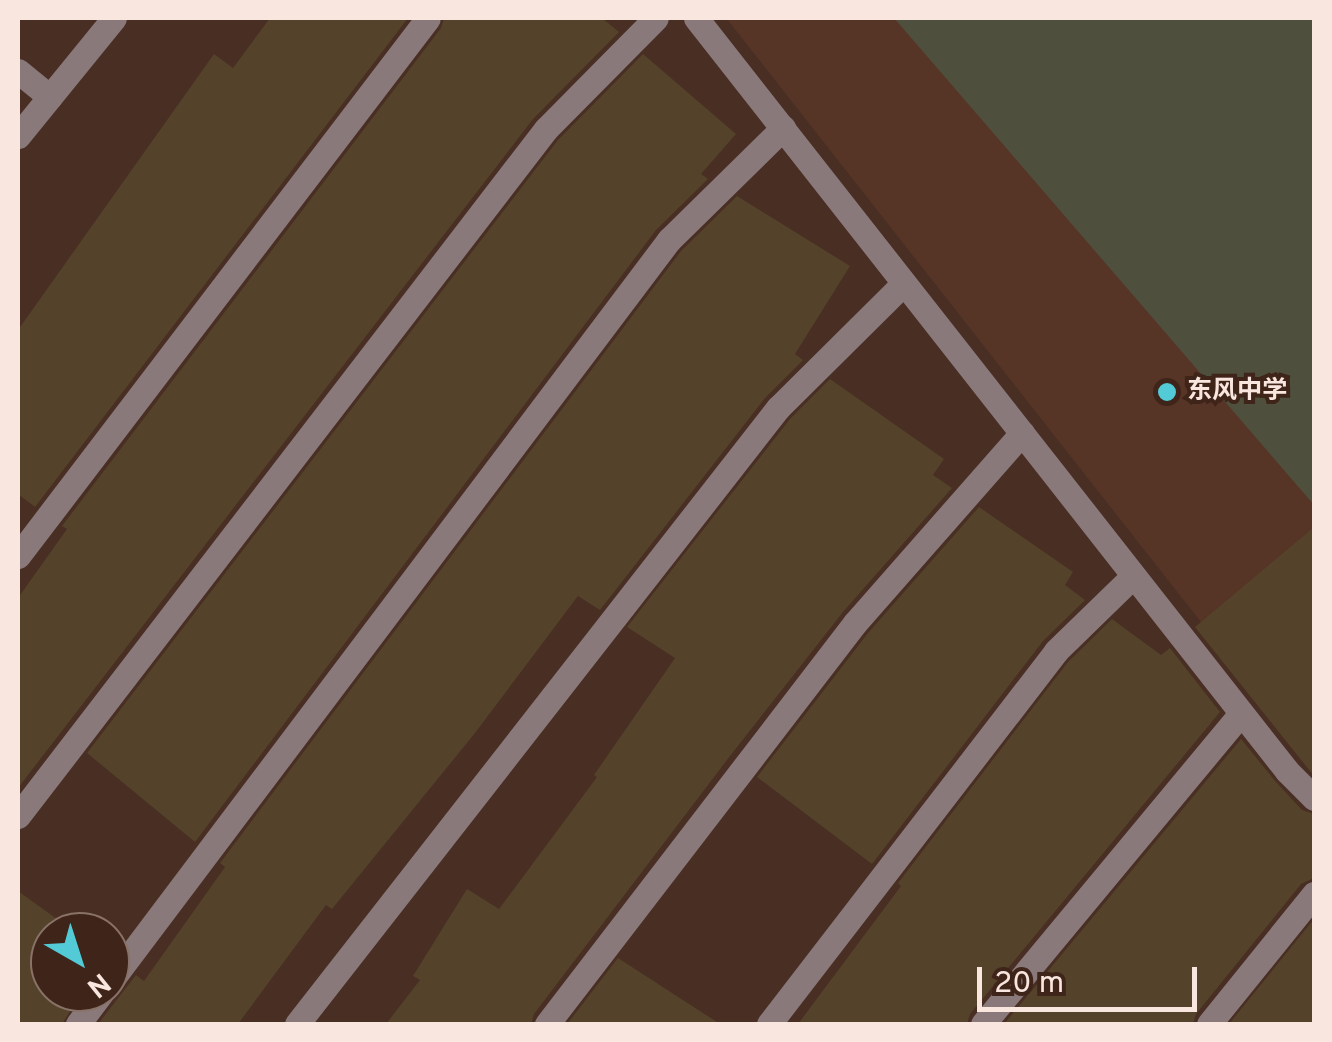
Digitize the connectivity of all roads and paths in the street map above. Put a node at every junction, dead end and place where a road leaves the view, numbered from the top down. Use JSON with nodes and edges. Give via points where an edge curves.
{"nodes":[{"id":1,"x":114,"y":18,"type":"edge"},
{"id":2,"x":428,"y":18,"type":"edge"},
{"id":3,"x":656,"y":18,"type":"edge"},
{"id":4,"x":696,"y":18,"type":"edge"},
{"id":5,"x":18,"y":72,"type":"edge"},
{"id":6,"x":50,"y":97,"type":"junction"},
{"id":7,"x":784,"y":128,"type":"junction"},
{"id":8,"x":18,"y":136,"type":"edge"},
{"id":9,"x":904,"y":282,"type":"junction"},
{"id":10,"x":1022,"y":434,"type":"junction"},
{"id":11,"x":18,"y":556,"type":"edge"},
{"id":12,"x":1133,"y":576,"type":"junction"},
{"id":13,"x":1241,"y":712,"type":"junction"},
{"id":14,"x":1314,"y":798,"type":"edge"},
{"id":15,"x":18,"y":816,"type":"edge"},
{"id":16,"x":1314,"y":894,"type":"edge"},
{"id":17,"x":130,"y":955,"type":"edge"},
{"id":18,"x":297,"y":1024,"type":"edge"},
{"id":19,"x":547,"y":1024,"type":"edge"},
{"id":20,"x":769,"y":1024,"type":"edge"},
{"id":21,"x":983,"y":1024,"type":"edge"},
{"id":22,"x":1209,"y":1024,"type":"edge"}],
"edges":[{"from":1,"to":6,"type":"street"},
{"from":2,"to":11,"type":"street"},
{"from":3,"to":15,"type":"street","via":[[546,129]]},
{"from":4,"to":7,"type":"street"},
{"from":5,"to":6,"type":"street"},
{"from":6,"to":8,"type":"street"},
{"from":7,"to":9,"type":"street"},
{"from":7,"to":17,"type":"street","via":[[669,240]]},
{"from":9,"to":10,"type":"street"},
{"from":9,"to":18,"type":"street","via":[[778,408]]},
{"from":10,"to":12,"type":"street"},
{"from":10,"to":19,"type":"street","via":[[855,624]]},
{"from":12,"to":13,"type":"street"},
{"from":12,"to":20,"type":"street","via":[[1056,651]]},
{"from":13,"to":14,"type":"street"},
{"from":13,"to":21,"type":"street"},
{"from":16,"to":22,"type":"street"}]}
